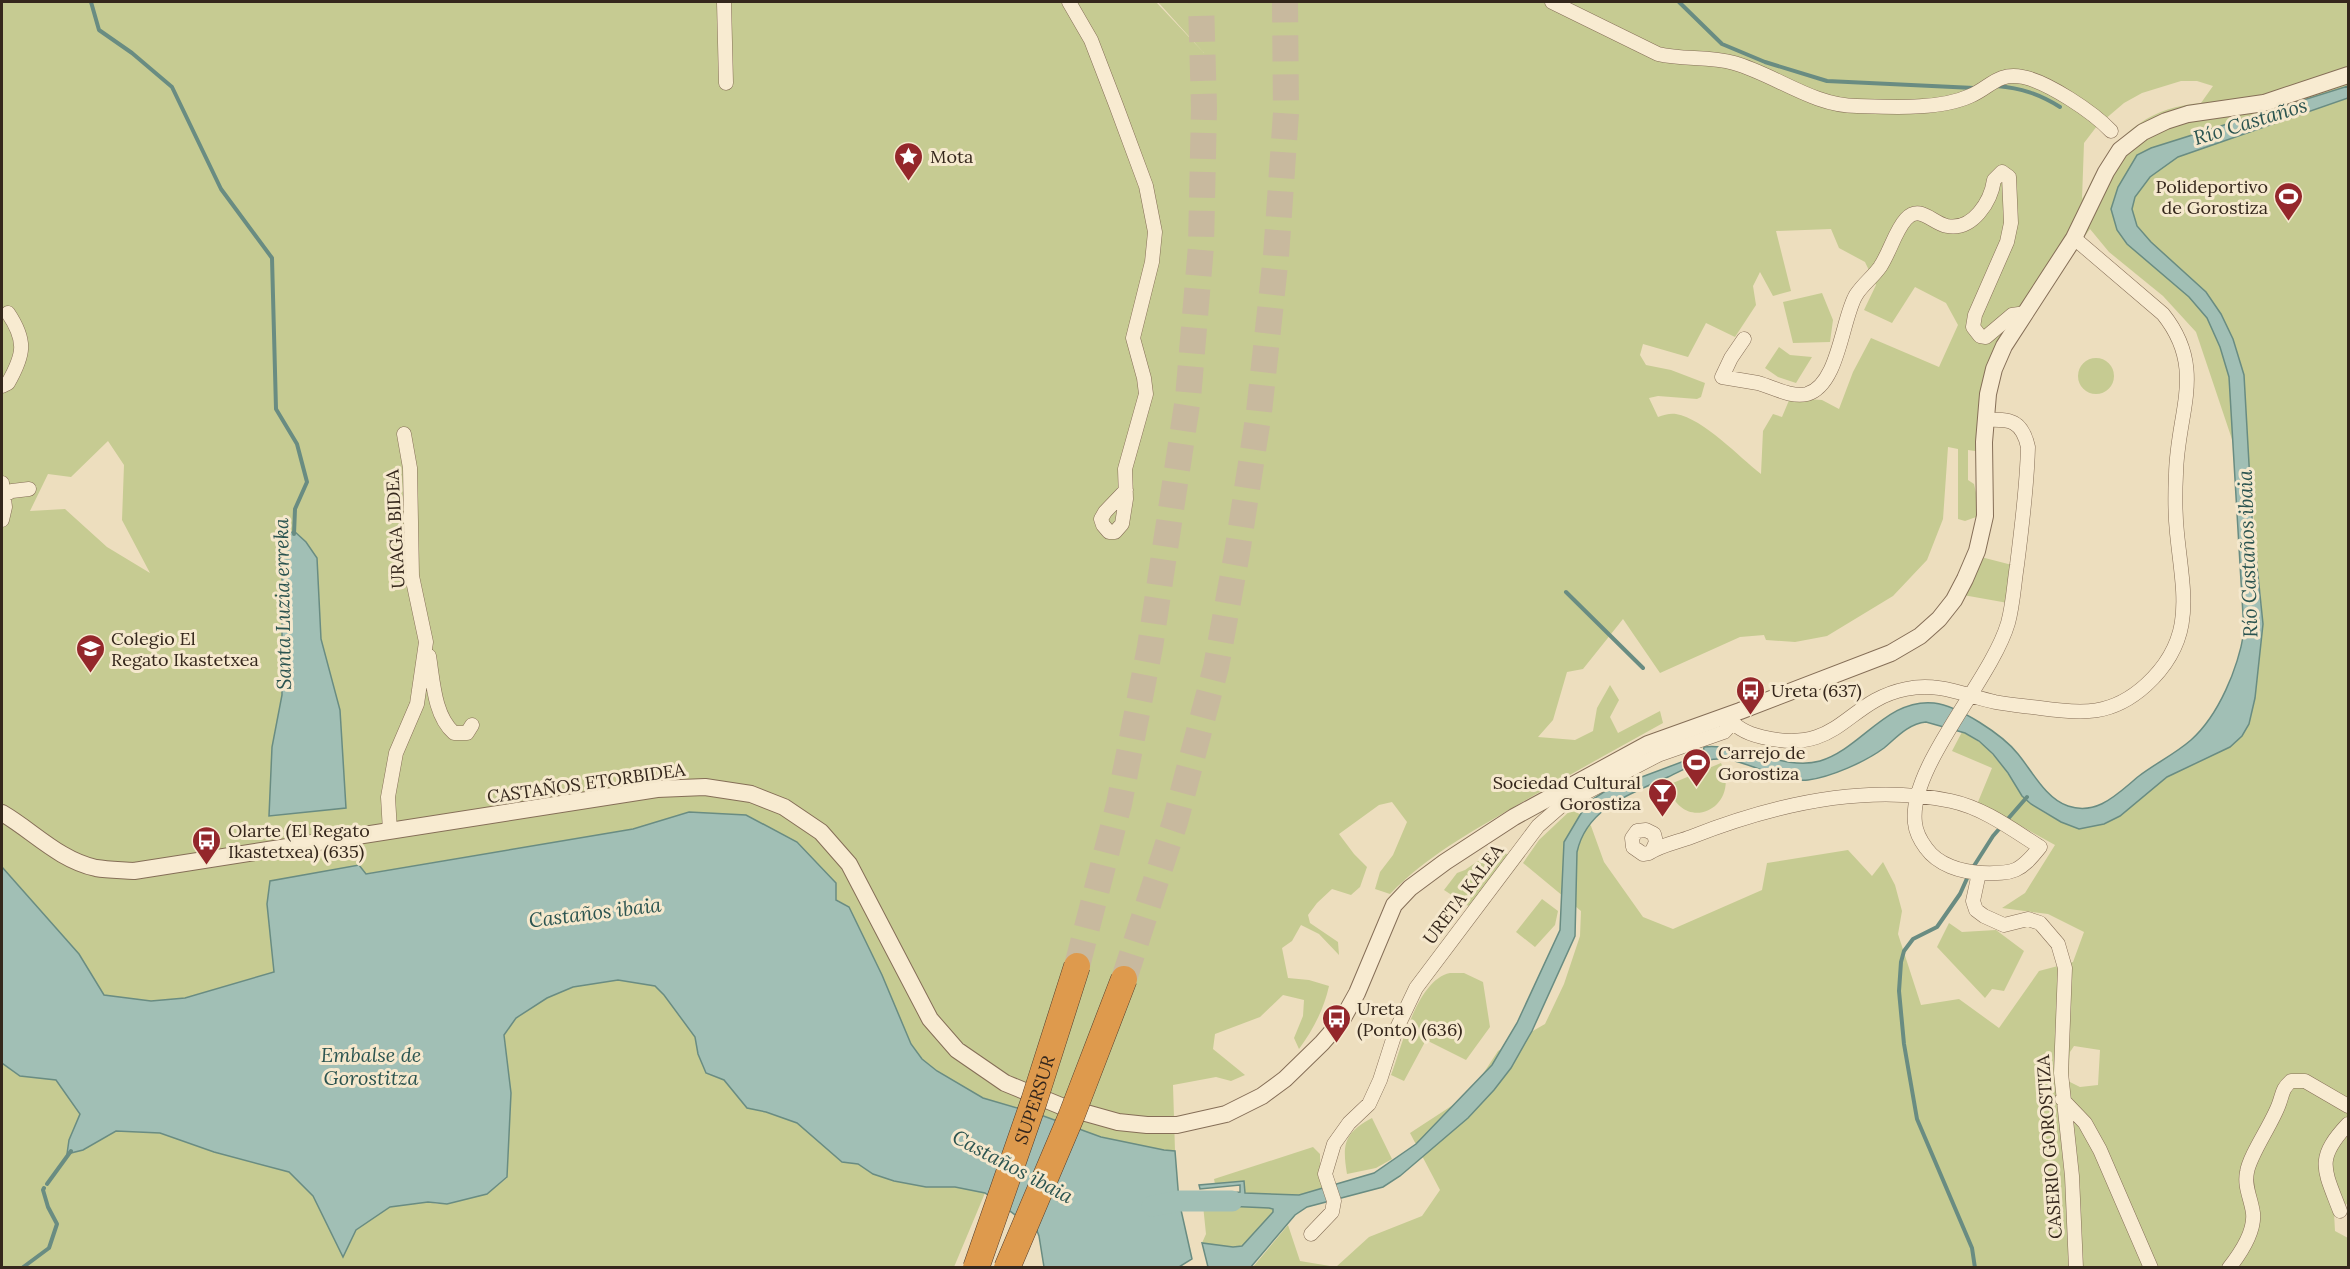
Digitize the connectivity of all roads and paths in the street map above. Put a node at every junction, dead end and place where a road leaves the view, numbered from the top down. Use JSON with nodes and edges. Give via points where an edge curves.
{"nodes":[{"id":1,"x":724,"y":2,"type":"edge"},
{"id":2,"x":1069,"y":2,"type":"edge"},
{"id":3,"x":1552,"y":2,"type":"edge"},
{"id":4,"x":2349,"y":75,"type":"edge"},
{"id":5,"x":726,"y":83,"type":"dead end"},
{"id":6,"x":2111,"y":131,"type":"dead end"},
{"id":7,"x":2074,"y":238,"type":"junction"},
{"id":8,"x":8,"y":313,"type":"dead end"},
{"id":9,"x":2026,"y":313,"type":"junction"},
{"id":10,"x":1744,"y":339,"type":"dead end"},
{"id":11,"x":2,"y":386,"type":"edge"},
{"id":12,"x":1986,"y":420,"type":"junction"},
{"id":13,"x":404,"y":434,"type":"dead end"},
{"id":14,"x":3,"y":489,"type":"edge"},
{"id":15,"x":29,"y":489,"type":"dead end"},
{"id":16,"x":1126,"y":490,"type":"dead end"},
{"id":17,"x":2,"y":519,"type":"edge"},
{"id":18,"x":426,"y":642,"type":"junction"},
{"id":19,"x":1971,"y":694,"type":"junction"},
{"id":20,"x":1730,"y":719,"type":"junction"},
{"id":21,"x":472,"y":725,"type":"dead end"},
{"id":22,"x":1918,"y":796,"type":"junction"},
{"id":23,"x":2,"y":813,"type":"edge"},
{"id":24,"x":390,"y":831,"type":"junction"},
{"id":25,"x":1652,"y":851,"type":"dead end"},
{"id":26,"x":1979,"y":873,"type":"junction"},
{"id":27,"x":1077,"y":966,"type":"tunnel mouth"},
{"id":28,"x":1124,"y":979,"type":"tunnel mouth"},
{"id":29,"x":2062,"y":1099,"type":"junction"},
{"id":30,"x":2349,"y":1106,"type":"edge"},
{"id":31,"x":2349,"y":1124,"type":"edge"},
{"id":32,"x":1177,"y":1125,"type":"joint"},
{"id":33,"x":2340,"y":1211,"type":"dead end"},
{"id":34,"x":1311,"y":1234,"type":"dead end"},
{"id":35,"x":976,"y":1268,"type":"edge"},
{"id":36,"x":1007,"y":1268,"type":"edge"},
{"id":37,"x":2076,"y":1268,"type":"edge"},
{"id":38,"x":2151,"y":1268,"type":"edge"},
{"id":39,"x":2229,"y":1268,"type":"edge"}],
"edges":[{"from":1,"to":5,"type":"street"},
{"from":2,"to":16,"type":"street","via":[[1091,40],[1116,105],[1146,186],[1155,232],[1152,262],[1133,338],[1146,394],[1125,469]]},
{"from":3,"to":6,"type":"street","via":[[1658,54],[1733,63],[1768,74],[1833,105],[1942,104],[1968,97],[2004,76],[2021,76],[2088,111]]},
{"from":4,"to":7,"type":"street","via":[[2264,103],[2188,114],[2143,132],[2120,150]]},
{"from":7,"to":9,"type":"street"},
{"from":7,"to":19,"type":"street","via":[[2163,314],[2174,327],[2186,357],[2188,382],[2176,473],[2176,531],[2185,595],[2184,622],[2159,671],[2146,685],[2114,706],[2092,713],[2071,712],[1995,702]]},
{"from":8,"to":11,"type":"street","via":[[23,341],[17,366]]},
{"from":9,"to":10,"type":"street","via":[[2012,315],[1986,337],[1973,327],[2011,223],[2009,177],[2002,172],[1974,218],[1947,226],[1921,213],[1907,218],[1879,269],[1856,296],[1838,354],[1815,390],[1794,394],[1722,377]]},
{"from":9,"to":12,"type":"street","via":[[1994,369]]},
{"from":12,"to":19,"type":"street","via":[[2016,423],[2025,438],[2028,457],[2008,621],[2001,643]]},
{"from":12,"to":20,"type":"street","name":"URETA KALEA","via":[[1985,516],[1977,551],[1954,600],[1939,619],[1891,653]]},
{"from":13,"to":18,"type":"street","name":"URAGA BIDEA","via":[[410,468],[412,576]]},
{"from":14,"to":15,"type":"street"},
{"from":14,"to":17,"type":"street"},
{"from":18,"to":21,"type":"street","via":[[442,717],[454,733],[467,733]]},
{"from":18,"to":24,"type":"street","name":"URAGA BIDEA","via":[[417,704],[396,753],[388,797]]},
{"from":19,"to":20,"type":"street","via":[[1927,686],[1906,689],[1874,700],[1832,732],[1796,741],[1759,736]]},
{"from":19,"to":22,"type":"street","via":[[1934,757]]},
{"from":20,"to":32,"type":"street","name":"URETA KALEA","via":[[1648,744],[1514,817],[1445,862],[1394,905],[1354,1000],[1322,1043],[1262,1096],[1226,1114]]},
{"from":20,"to":34,"type":"street","name":"URETA KALEA","via":[[1724,732],[1658,754],[1562,805],[1538,826],[1416,988],[1369,1104],[1334,1144],[1325,1174],[1335,1201],[1327,1219]]},
{"from":22,"to":25,"type":"street","via":[[1846,797],[1786,807],[1729,822]]},
{"from":22,"to":26,"type":"street","via":[[1917,834],[1931,855],[1942,863]]},
{"from":22,"to":26,"type":"street","via":[[1953,801],[1981,812],[2040,847],[2018,870]]},
{"from":23,"to":24,"type":"street","name":"CASTAÑOS ETORBIDEA","via":[[75,861],[96,868],[134,871]]},
{"from":24,"to":32,"type":"street","name":"CASTAÑOS ETORBIDEA","via":[[657,789],[734,790],[770,801],[810,823],[836,846],[930,1019],[971,1062],[1005,1083],[1061,1106],[1118,1122]]},
{"from":26,"to":29,"type":"street","name":"CASERIO GOROSTIZA","via":[[1972,901],[1976,910],[2004,925],[2028,919],[2040,923],[2058,944],[2065,968]]},
{"from":27,"to":35,"type":"highway","name":"SUPERSUR","bridge":true},
{"from":28,"to":36,"type":"highway","name":"SUPERSUR","bridge":true},
{"from":29,"to":37,"type":"street","name":"CASERIO GOROSTIZA","via":[[2072,1176]]},
{"from":29,"to":38,"type":"street","via":[[2085,1123],[2100,1150]]},
{"from":30,"to":39,"type":"street","via":[[2305,1081],[2291,1081],[2282,1088],[2279,1103],[2247,1170],[2246,1190],[2253,1214],[2250,1230]]},
{"from":31,"to":33,"type":"street","via":[[2330,1144],[2324,1163]]}]}
